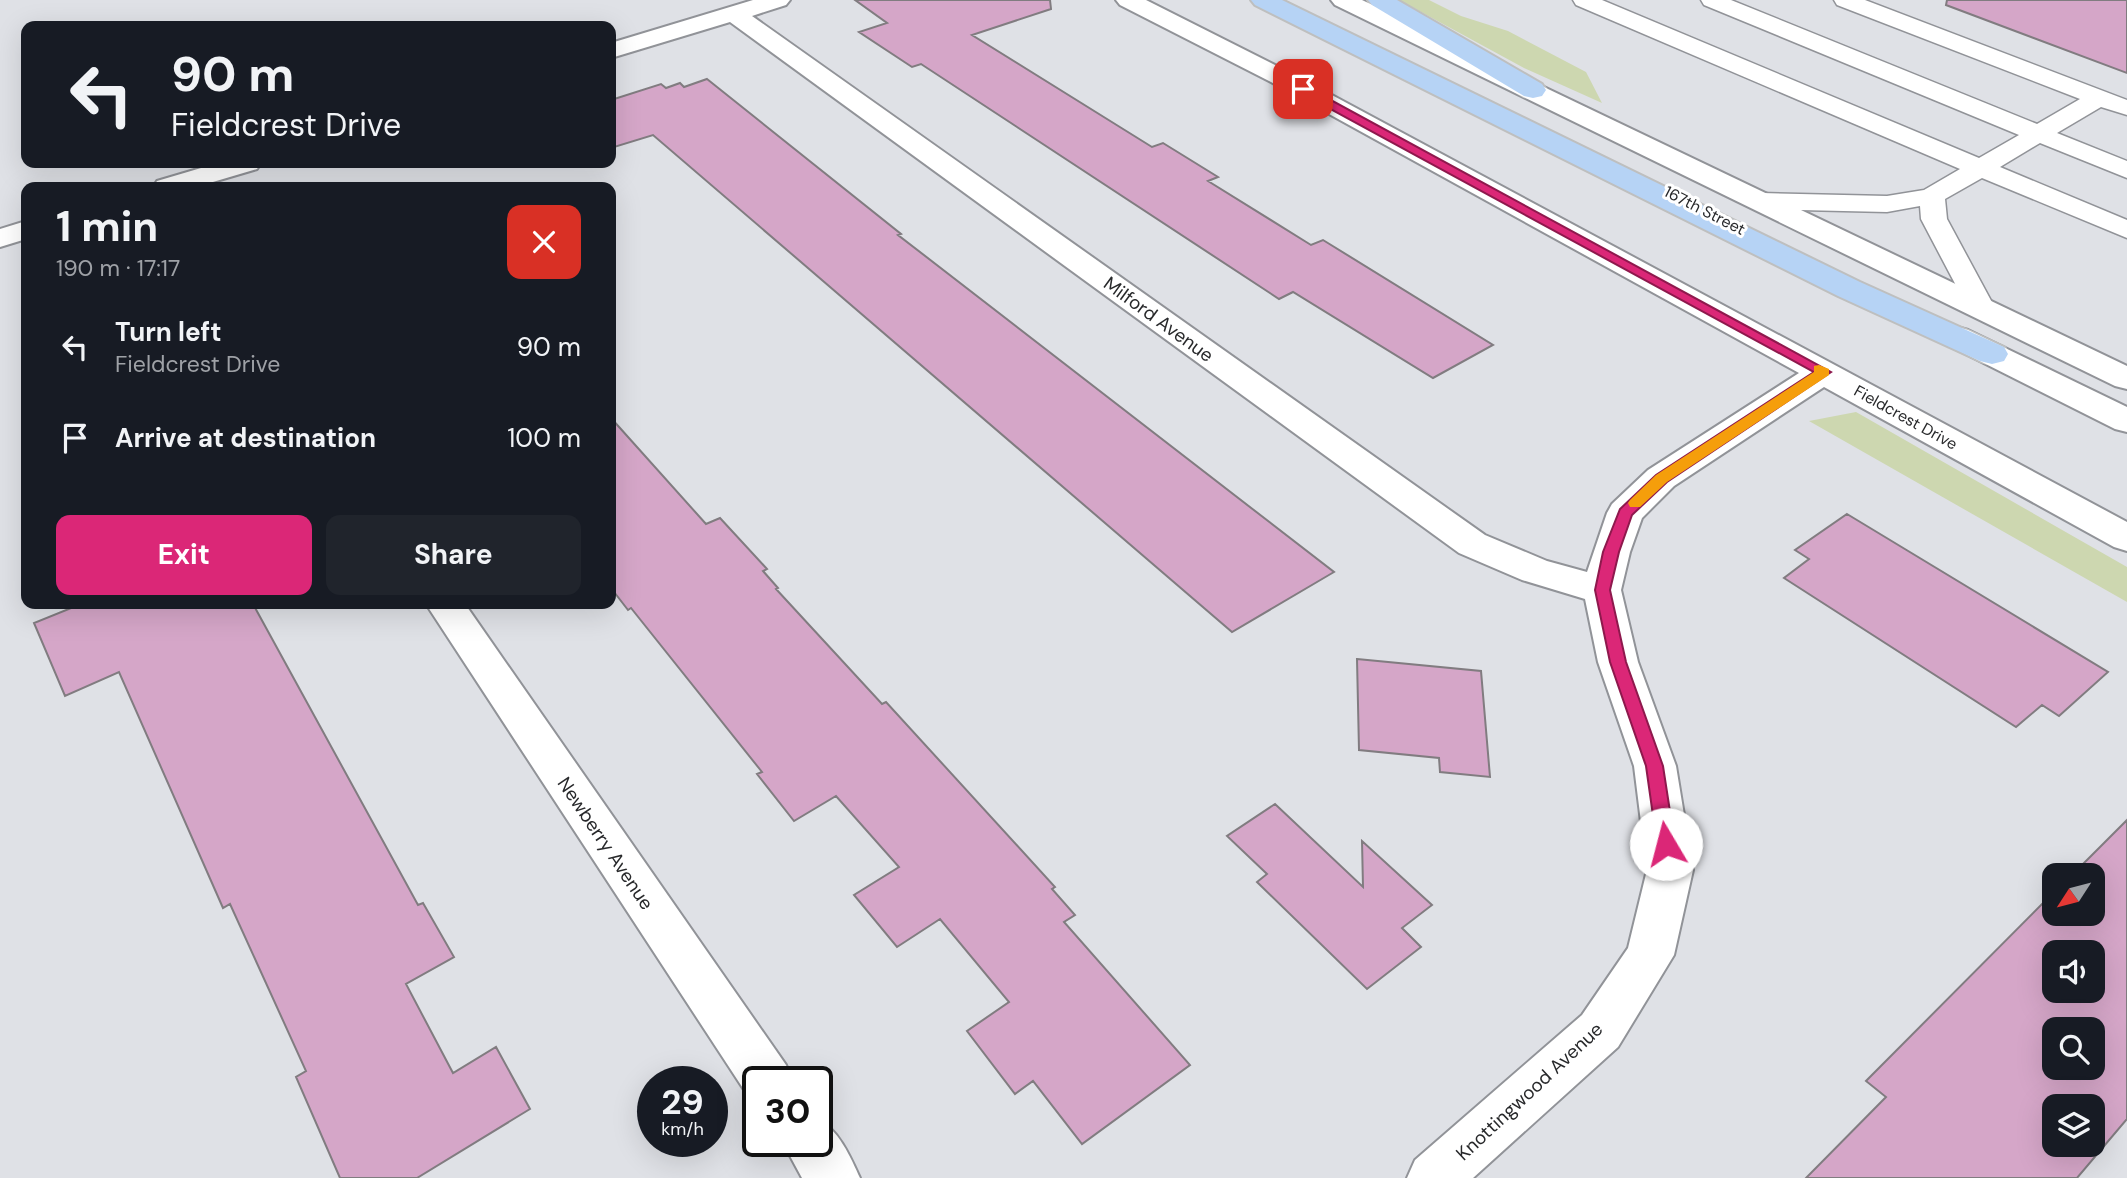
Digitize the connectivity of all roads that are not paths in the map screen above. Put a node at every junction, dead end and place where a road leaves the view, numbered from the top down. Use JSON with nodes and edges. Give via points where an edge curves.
{"nodes":[{"id":1,"x":778,"y":0,"type":"edge"},
{"id":2,"x":1128,"y":0,"type":"edge"},
{"id":3,"x":1263,"y":0,"type":"edge"},
{"id":4,"x":1282,"y":0,"type":"edge"},
{"id":5,"x":1343,"y":0,"type":"edge"},
{"id":6,"x":1380,"y":0,"type":"edge"},
{"id":7,"x":1584,"y":0,"type":"edge"},
{"id":8,"x":1712,"y":0,"type":"edge"},
{"id":9,"x":1845,"y":0,"type":"edge"},
{"id":10,"x":734,"y":13,"type":"junction"},
{"id":11,"x":616,"y":49,"type":"edge"},
{"id":12,"x":1533,"y":90,"type":"junction"},
{"id":13,"x":2099,"y":97,"type":"junction"},
{"id":14,"x":2127,"y":108,"type":"edge"},
{"id":15,"x":2038,"y":134,"type":"junction"},
{"id":16,"x":230,"y":168,"type":"edge"},
{"id":17,"x":1980,"y":168,"type":"junction"},
{"id":18,"x":2127,"y":170,"type":"edge"},
{"id":19,"x":184,"y":182,"type":"edge"},
{"id":20,"x":1932,"y":196,"type":"junction"},
{"id":21,"x":1761,"y":201,"type":"junction"},
{"id":22,"x":2127,"y":230,"type":"edge"},
{"id":23,"x":21,"y":232,"type":"edge"},
{"id":24,"x":0,"y":238,"type":"edge"},
{"id":25,"x":1981,"y":309,"type":"junction"},
{"id":26,"x":1992,"y":354,"type":"junction"},
{"id":27,"x":1824,"y":372,"type":"junction"},
{"id":28,"x":2127,"y":379,"type":"edge"},
{"id":29,"x":2127,"y":421,"type":"edge"},
{"id":30,"x":2127,"y":538,"type":"edge"},
{"id":31,"x":1602,"y":590,"type":"junction"},
{"id":32,"x":448,"y":609,"type":"edge"},
{"id":33,"x":757,"y":1066,"type":"edge"},
{"id":34,"x":819,"y":1157,"type":"edge"},
{"id":35,"x":833,"y":1178,"type":"edge"},
{"id":36,"x":1434,"y":1178,"type":"edge"}],
"edges":[{"from":1,"to":10,"type":"street"},
{"from":2,"to":27,"type":"street","name":"Fieldcrest Drive","via":[[1280,77]]},
{"from":3,"to":26,"type":"highway","via":[[1849,289]]},
{"from":4,"to":26,"type":"street","name":"167th Street"},
{"from":5,"to":12,"type":"street","name":"167th Street"},
{"from":6,"to":12,"type":"highway"},
{"from":7,"to":17,"type":"lane"},
{"from":8,"to":15,"type":"lane"},
{"from":9,"to":13,"type":"lane"},
{"from":10,"to":11,"type":"street"},
{"from":10,"to":31,"type":"street","name":"Milford Avenue","via":[[1472,544]]},
{"from":12,"to":21,"type":"street","name":"167th Street"},
{"from":13,"to":14,"type":"lane"},
{"from":13,"to":15,"type":"lane"},
{"from":15,"to":17,"type":"lane"},
{"from":15,"to":18,"type":"lane"},
{"from":16,"to":19,"type":"street"},
{"from":17,"to":20,"type":"lane"},
{"from":17,"to":22,"type":"lane"},
{"from":20,"to":21,"type":"lane","via":[[1887,204]]},
{"from":20,"to":25,"type":"lane","via":[[1934,219]]},
{"from":21,"to":25,"type":"street","name":"167th Street"},
{"from":23,"to":24,"type":"street"},
{"from":25,"to":28,"type":"street","name":"167th Street"},
{"from":26,"to":29,"type":"street","name":"167th Street"},
{"from":27,"to":30,"type":"street","name":"Fieldcrest Drive"},
{"from":27,"to":31,"type":"street","name":"Knottingwood Avenue","via":[[1661,478],[1625,513]]},
{"from":31,"to":36,"type":"street","name":"Knottingwood Avenue","via":[[1618,662],[1654,766],[1670,870],[1650,956],[1600,1031]]},
{"from":32,"to":33,"type":"street","name":"Newberry Avenue"},
{"from":34,"to":35,"type":"street"}]}
